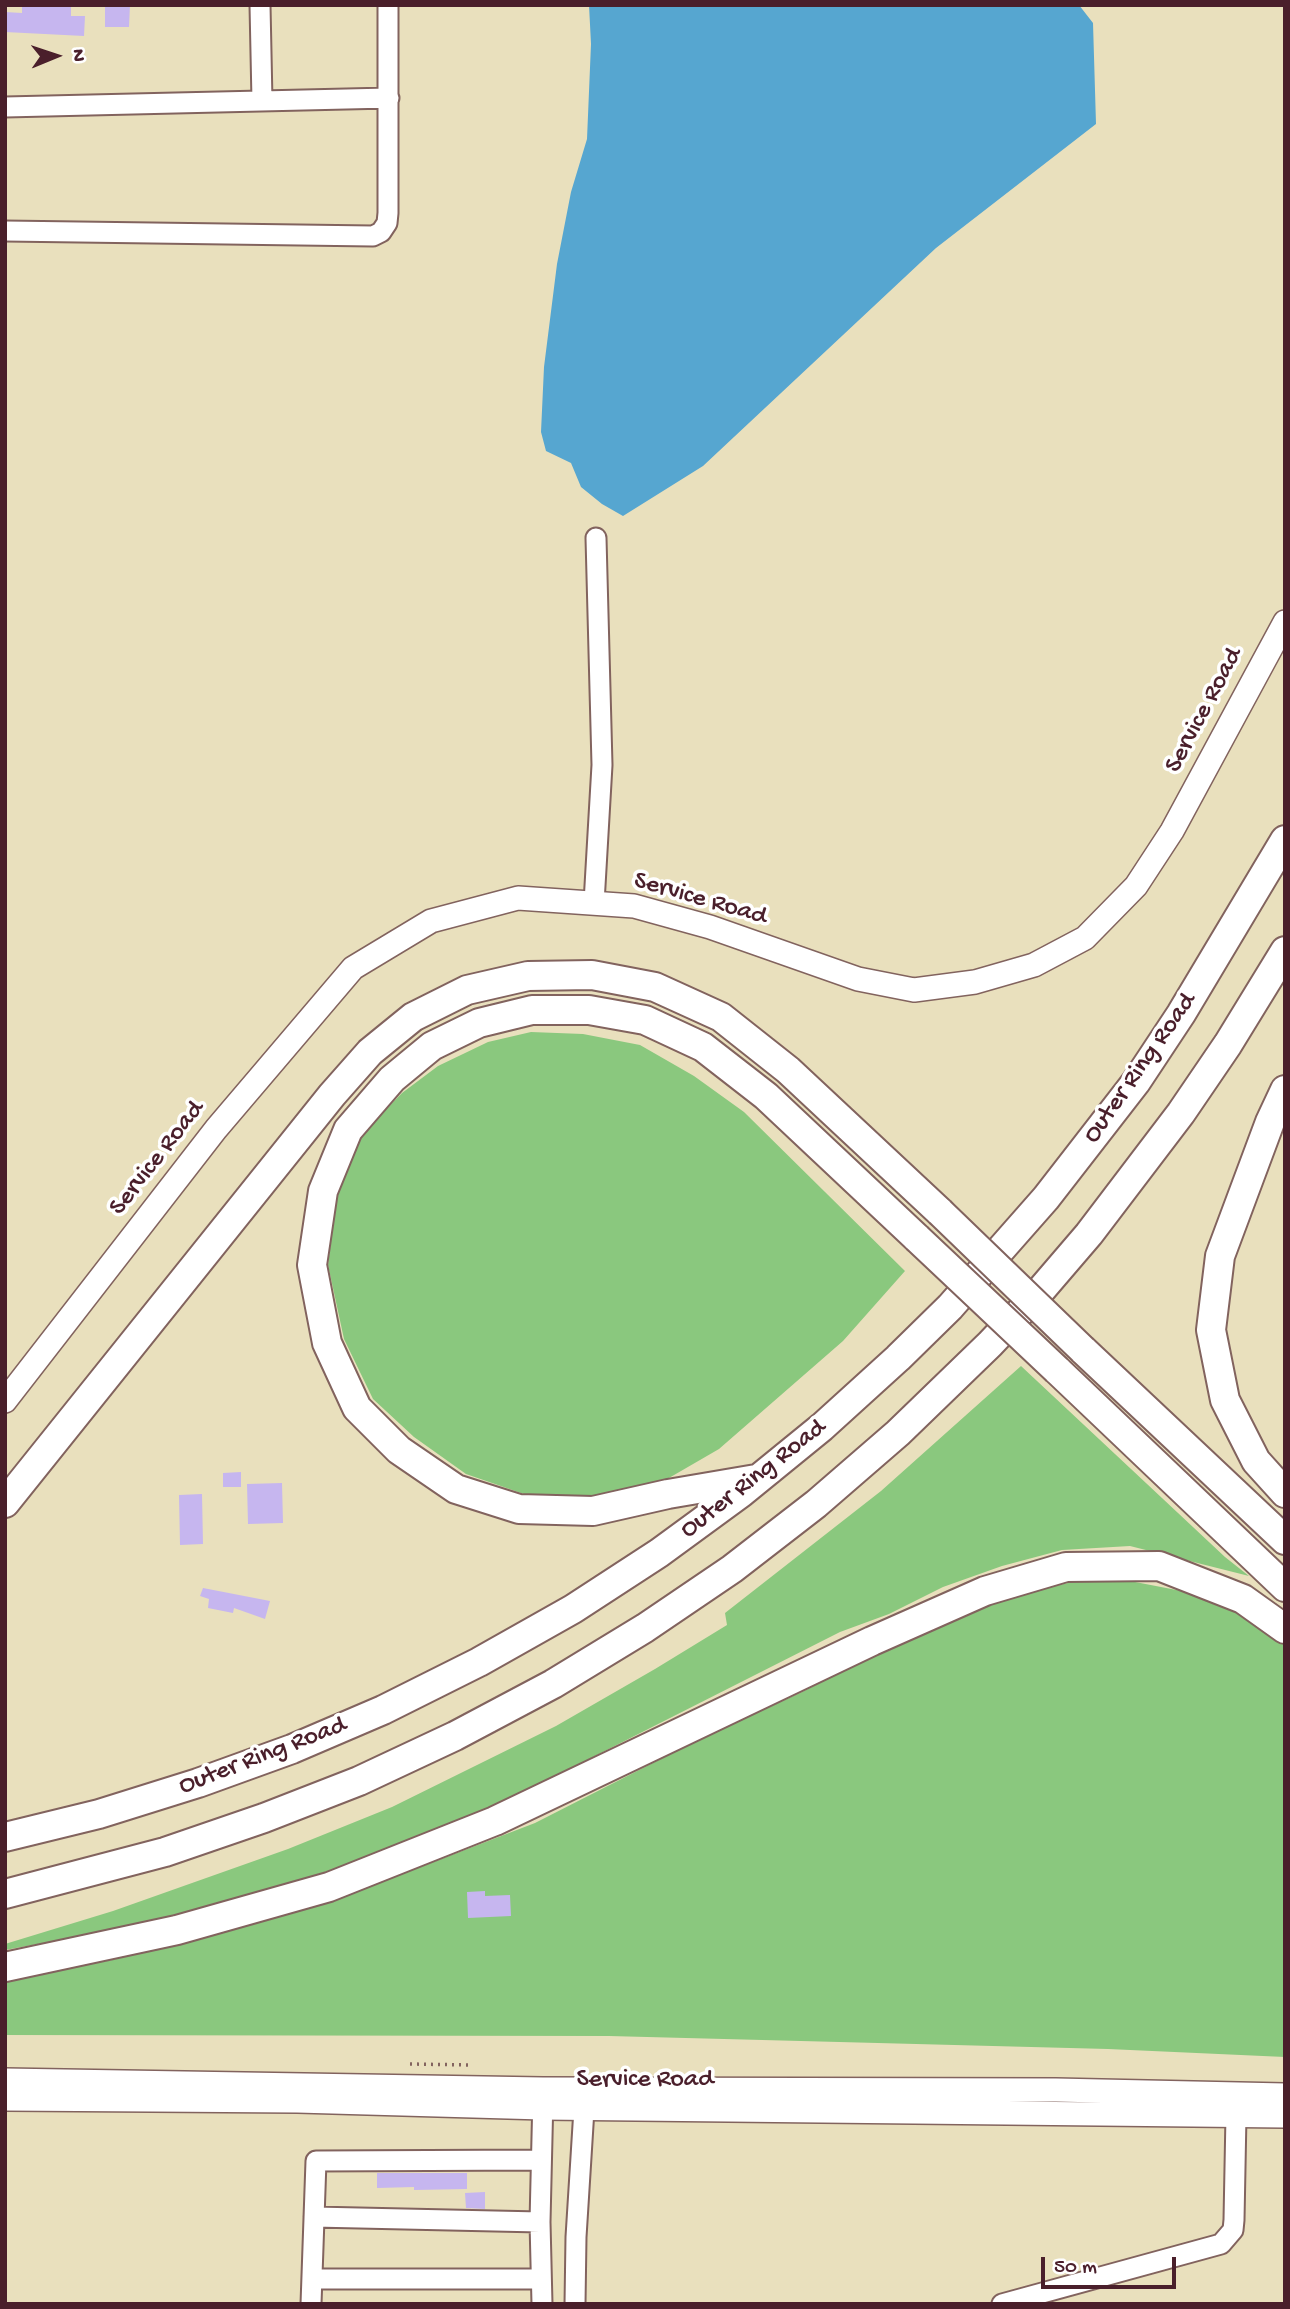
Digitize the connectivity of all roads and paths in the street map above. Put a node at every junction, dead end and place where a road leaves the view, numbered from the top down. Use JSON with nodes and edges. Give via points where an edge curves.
{"nodes":[{"id":1,"x":260,"y":5,"type":"edge"},
{"id":2,"x":388,"y":5,"type":"edge"},
{"id":3,"x":389,"y":98,"type":"junction"},
{"id":4,"x":262,"y":101,"type":"junction"},
{"id":5,"x":5,"y":107,"type":"edge"},
{"id":6,"x":5,"y":231,"type":"edge"},
{"id":7,"x":596,"y":538,"type":"dead end"},
{"id":8,"x":1285,"y":622,"type":"edge"},
{"id":9,"x":1285,"y":840,"type":"edge"},
{"id":10,"x":594,"y":903,"type":"junction"},
{"id":11,"x":1285,"y":951,"type":"edge"},
{"id":12,"x":1285,"y":1090,"type":"edge"},
{"id":13,"x":5,"y":1401,"type":"edge"},
{"id":14,"x":760,"y":1479,"type":"junction"},
{"id":15,"x":1285,"y":1493,"type":"edge"},
{"id":16,"x":5,"y":1503,"type":"edge"},
{"id":17,"x":1285,"y":1540,"type":"edge"},
{"id":18,"x":1285,"y":1587,"type":"edge"},
{"id":19,"x":1285,"y":1629,"type":"edge"},
{"id":20,"x":5,"y":1838,"type":"edge"},
{"id":21,"x":5,"y":1894,"type":"edge"},
{"id":22,"x":5,"y":1967,"type":"edge"},
{"id":23,"x":410,"y":2064,"type":"dead end"},
{"id":24,"x":471,"y":2065,"type":"dead end"},
{"id":25,"x":5,"y":2080,"type":"edge"},
{"id":26,"x":297,"y":2092,"type":"junction"},
{"id":27,"x":1285,"y":2095,"type":"edge"},
{"id":28,"x":5,"y":2099,"type":"edge"},
{"id":29,"x":543,"y":2099,"type":"junction"},
{"id":30,"x":584,"y":2099,"type":"junction"},
{"id":31,"x":1236,"y":2115,"type":"junction"},
{"id":32,"x":1285,"y":2116,"type":"edge"},
{"id":33,"x":541,"y":2160,"type":"junction"},
{"id":34,"x":314,"y":2217,"type":"junction"},
{"id":35,"x":540,"y":2222,"type":"junction"},
{"id":36,"x":312,"y":2279,"type":"junction"},
{"id":37,"x":541,"y":2279,"type":"junction"},
{"id":38,"x":311,"y":2304,"type":"edge"},
{"id":39,"x":542,"y":2304,"type":"edge"},
{"id":40,"x":575,"y":2304,"type":"edge"},
{"id":41,"x":1002,"y":2304,"type":"edge"}],
"edges":[{"from":1,"to":4,"type":"street"},
{"from":2,"to":3,"type":"street"},
{"from":3,"to":4,"type":"street"},
{"from":3,"to":6,"type":"street","via":[[387,223],[373,236]]},
{"from":4,"to":5,"type":"street"},
{"from":7,"to":10,"type":"street","via":[[602,765]]},
{"from":8,"to":10,"type":"main road","name":"Service Road","via":[[1172,831],[1136,886],[1085,938],[1034,965],[975,982],[914,990],[858,979],[710,927],[634,906]]},
{"from":9,"to":14,"type":"highway","name":"Outer Ring Road","via":[[1136,1082],[1046,1198],[898,1358]]},
{"from":10,"to":13,"type":"main road","name":"Service Road","via":[[505,901],[431,921],[353,968],[216,1129]]},
{"from":11,"to":21,"type":"highway","via":[[1181,1113],[1041,1290],[898,1433],[732,1569],[553,1684],[382,1770],[216,1836]]},
{"from":12,"to":15,"type":"highway","via":[[1220,1256],[1211,1330],[1225,1400],[1256,1461]]},
{"from":14,"to":18,"type":"highway","bridge":true,"via":[[593,1511],[519,1509],[456,1489],[399,1450],[356,1408],[327,1343],[312,1265],[323,1191],[348,1130],[392,1079],[432,1046],[479,1023],[532,1010],[589,1010],[645,1020],[703,1046],[766,1096]]},
{"from":14,"to":20,"type":"highway","name":"Outer Ring Road","via":[[584,1602],[383,1710],[198,1783]]},
{"from":16,"to":17,"type":"highway","bridge":true,"via":[[370,1052],[413,1017],[467,990],[528,976],[592,975],[655,987],[721,1017],[788,1070]]},
{"from":19,"to":22,"type":"highway","via":[[1243,1599],[1159,1566],[1066,1567],[985,1591],[495,1821],[329,1887],[177,1930]]},
{"from":23,"to":24,"type":"path"},
{"from":25,"to":26,"type":"main road","name":"Service Road"},
{"from":26,"to":28,"type":"main road","name":"Service Road"},
{"from":26,"to":29,"type":"main road","name":"Service Road"},
{"from":27,"to":30,"type":"main road","name":"Service Road","via":[[1056,2090]]},
{"from":29,"to":30,"type":"main road","name":"Service Road"},
{"from":29,"to":33,"type":"street"},
{"from":30,"to":31,"type":"main road","name":"Service Road"},
{"from":30,"to":40,"type":"street"},
{"from":31,"to":32,"type":"main road","name":"Service Road"},
{"from":31,"to":41,"type":"street","via":[[1233,2230],[1221,2244]]},
{"from":33,"to":34,"type":"street","via":[[316,2161]]},
{"from":33,"to":35,"type":"street"},
{"from":34,"to":35,"type":"street"},
{"from":34,"to":36,"type":"street"},
{"from":35,"to":37,"type":"street"},
{"from":36,"to":37,"type":"street"},
{"from":36,"to":38,"type":"street"},
{"from":37,"to":39,"type":"street"}]}
